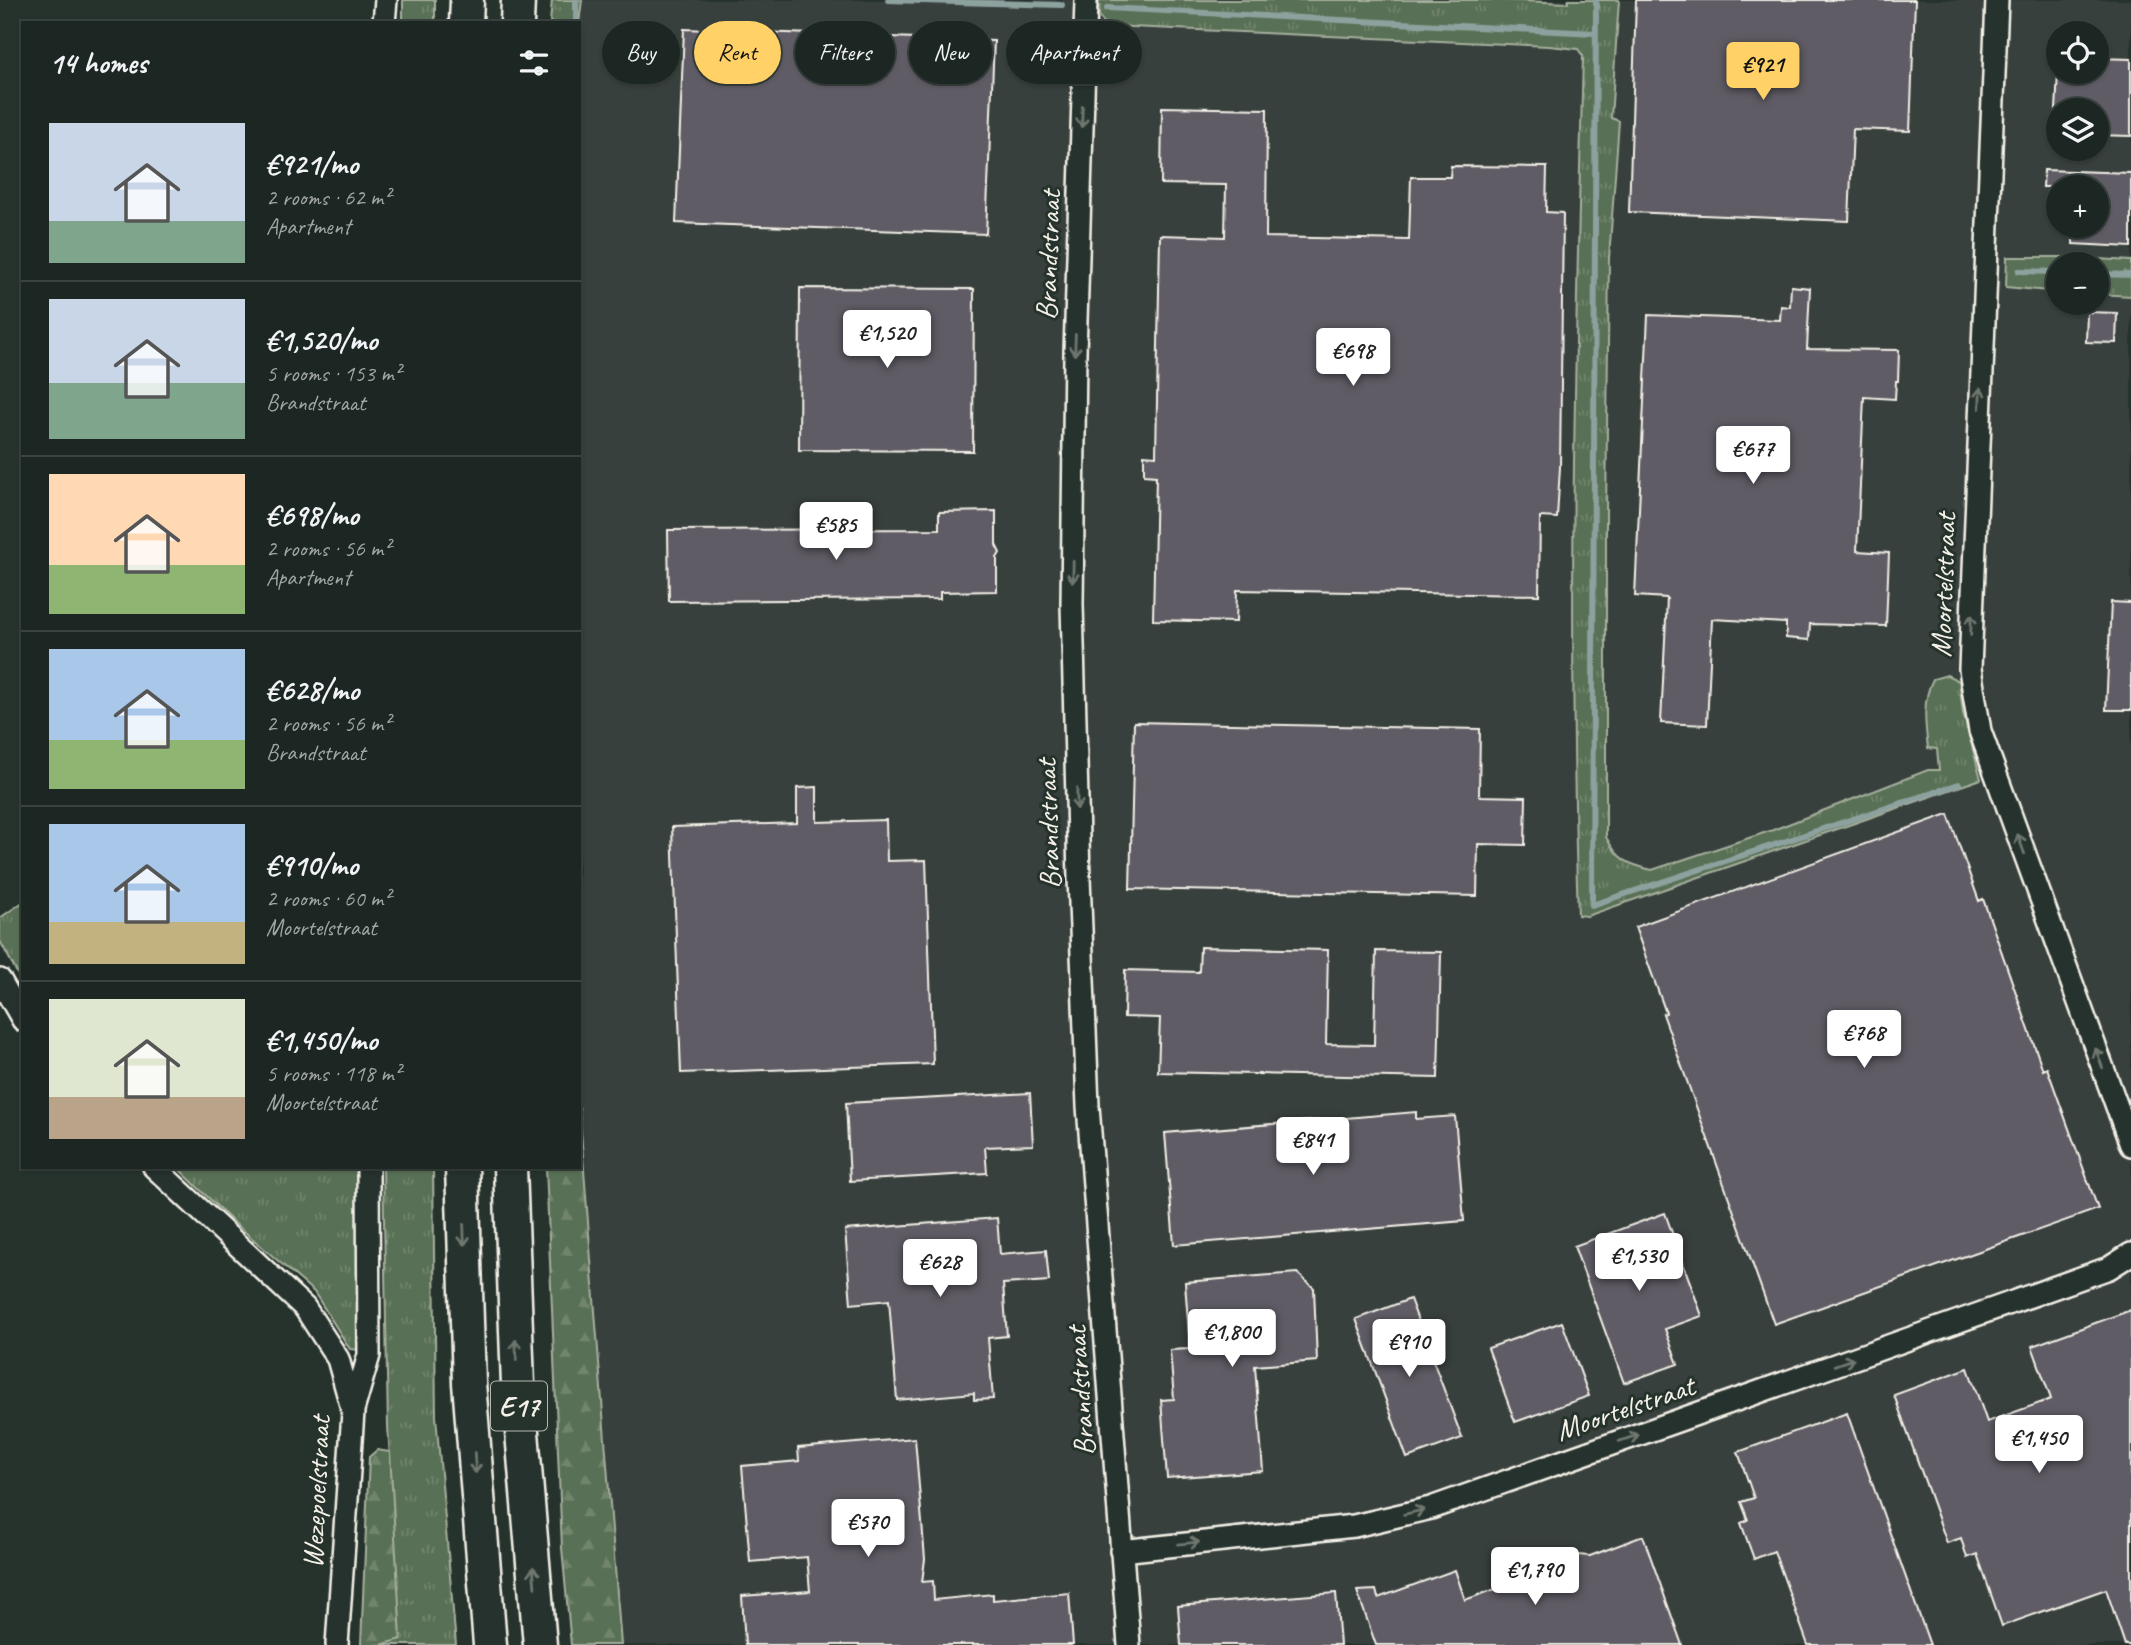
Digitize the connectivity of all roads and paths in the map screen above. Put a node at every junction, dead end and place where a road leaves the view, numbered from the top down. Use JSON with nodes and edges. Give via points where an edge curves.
{"nodes":[{"id":1,"x":386,"y":0,"type":"edge"},
{"id":2,"x":467,"y":0,"type":"edge"},
{"id":3,"x":518,"y":0,"type":"edge"},
{"id":4,"x":1086,"y":0,"type":"edge"},
{"id":5,"x":1997,"y":0,"type":"edge"},
{"id":6,"x":384,"y":21,"type":"edge"},
{"id":7,"x":466,"y":21,"type":"edge"},
{"id":8,"x":517,"y":21,"type":"edge"},
{"id":9,"x":0,"y":980,"type":"edge"},
{"id":10,"x":21,"y":1017,"type":"edge"},
{"id":11,"x":2131,"y":1145,"type":"edge"},
{"id":12,"x":156,"y":1169,"type":"edge"},
{"id":13,"x":368,"y":1169,"type":"edge"},
{"id":14,"x":462,"y":1169,"type":"edge"},
{"id":15,"x":510,"y":1169,"type":"edge"},
{"id":16,"x":2131,"y":1254,"type":"edge"},
{"id":17,"x":353,"y":1412,"type":"junction"},
{"id":18,"x":1121,"y":1551,"type":"junction"},
{"id":19,"x":337,"y":1645,"type":"edge"},
{"id":20,"x":490,"y":1645,"type":"edge"},
{"id":21,"x":540,"y":1645,"type":"edge"},
{"id":22,"x":1129,"y":1645,"type":"edge"}],
"edges":[{"from":1,"to":6,"type":"street"},
{"from":2,"to":7,"type":"highway"},
{"from":3,"to":8,"type":"highway"},
{"from":4,"to":18,"type":"street","name":"Brandstraat","one_way":true,"via":[[1074,353],[1072,604],[1088,1106]]},
{"from":11,"to":5,"type":"street","name":"Moortelstraat","one_way":true,"via":[[1980,731],[1969,669]]},
{"from":9,"to":10,"type":"street"},
{"from":12,"to":17,"type":"street","name":"Wezepoelstraat","via":[[305,1308],[338,1359]]},
{"from":13,"to":17,"type":"street","via":[[369,1355]]},
{"from":14,"to":20,"type":"highway","number":"E17","one_way":true,"via":[[469,1383]]},
{"from":21,"to":15,"type":"highway","number":"E17","one_way":true,"via":[[517,1385]]},
{"from":18,"to":16,"type":"street","name":"Moortelstraat","one_way":true,"via":[[1354,1525],[1431,1508],[2109,1268]]},
{"from":17,"to":19,"type":"street","name":"Wezepoelstraat"},
{"from":18,"to":22,"type":"street","name":"Brandstraat"}]}
